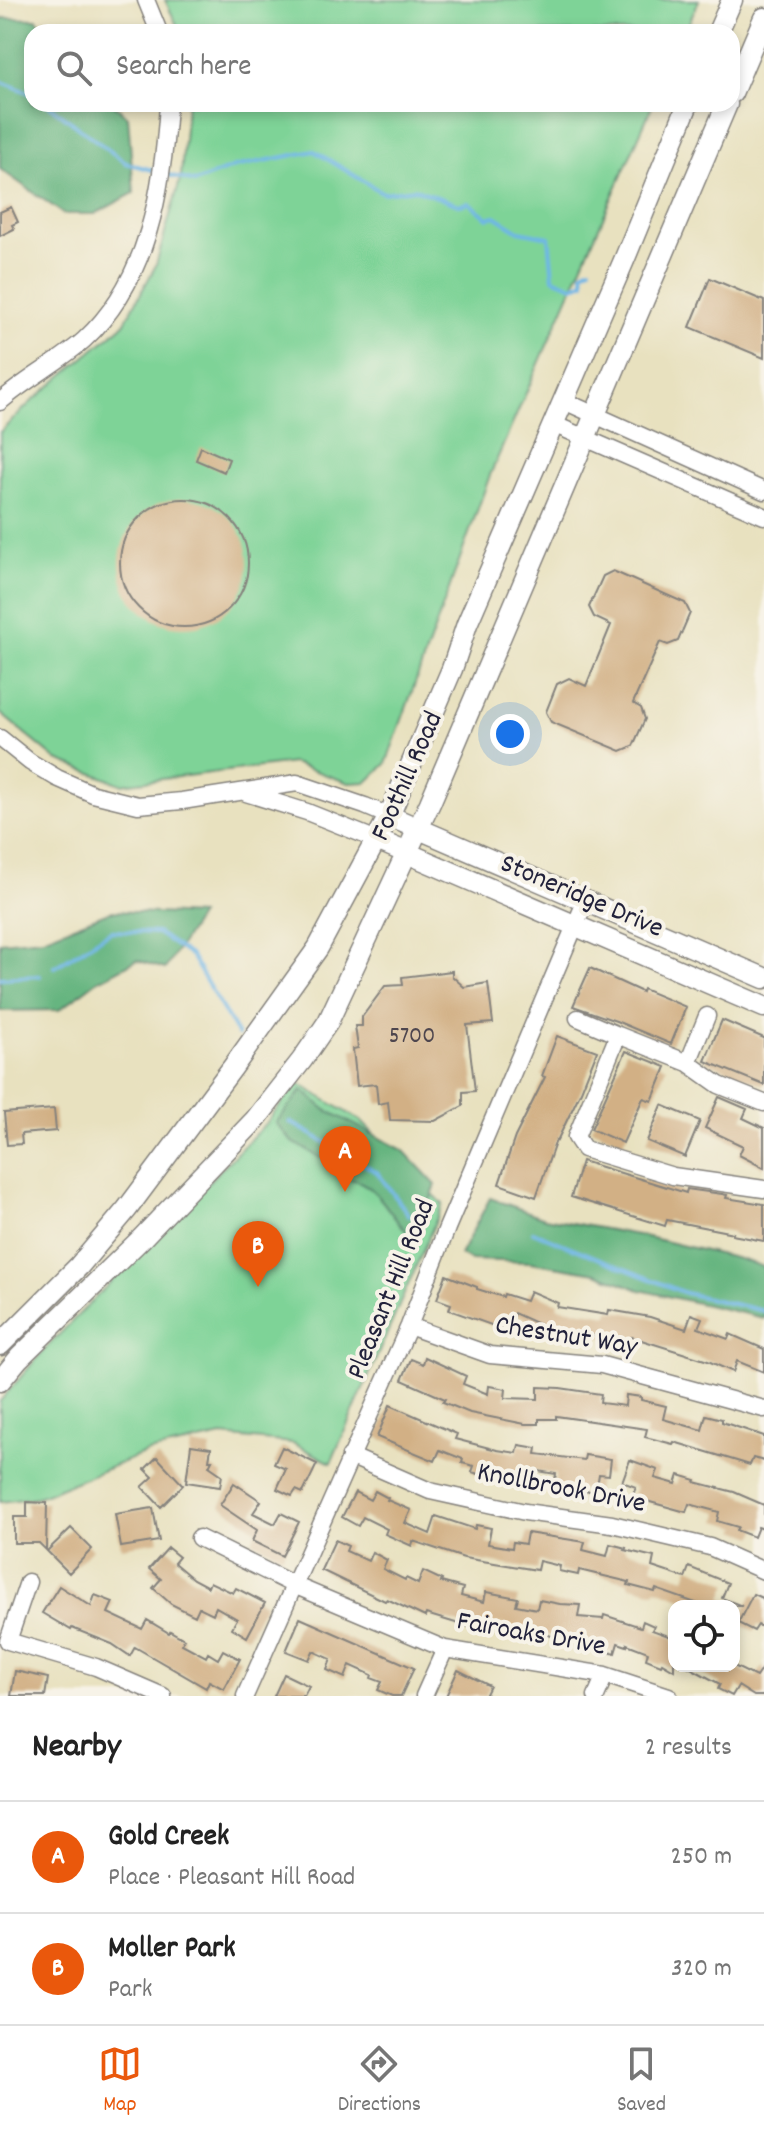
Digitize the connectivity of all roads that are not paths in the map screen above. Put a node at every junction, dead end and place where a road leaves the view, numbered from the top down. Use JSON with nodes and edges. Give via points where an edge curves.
{"nodes":[{"id":1,"x":146,"y":0,"type":"edge"},
{"id":2,"x":732,"y":0,"type":"edge"},
{"id":3,"x":764,"y":18,"type":"edge"},
{"id":4,"x":156,"y":24,"type":"edge"},
{"id":5,"x":722,"y":24,"type":"edge"},
{"id":6,"x":740,"y":74,"type":"edge"},
{"id":7,"x":167,"y":112,"type":"edge"},
{"id":8,"x":685,"y":112,"type":"edge"},
{"id":9,"x":724,"y":112,"type":"edge"},
{"id":10,"x":564,"y":401,"type":"junction"},
{"id":11,"x":0,"y":402,"type":"edge"},
{"id":12,"x":594,"y":415,"type":"junction"},
{"id":13,"x":553,"y":424,"type":"junction"},
{"id":14,"x":585,"y":437,"type":"junction"},
{"id":15,"x":764,"y":491,"type":"edge"},
{"id":16,"x":764,"y":516,"type":"edge"},
{"id":17,"x":0,"y":738,"type":"edge"},
{"id":18,"x":241,"y":791,"type":"junction"},
{"id":19,"x":389,"y":816,"type":"junction"},
{"id":20,"x":418,"y":829,"type":"junction"},
{"id":21,"x":377,"y":840,"type":"junction"},
{"id":22,"x":406,"y":854,"type":"junction"},
{"id":23,"x":585,"y":902,"type":"junction"},
{"id":24,"x":575,"y":926,"type":"junction"},
{"id":25,"x":764,"y":978,"type":"edge"},
{"id":26,"x":764,"y":1007,"type":"edge"},
{"id":27,"x":707,"y":1016,"type":"dead end"},
{"id":28,"x":578,"y":1018,"type":"dead end"},
{"id":29,"x":618,"y":1035,"type":"junction"},
{"id":30,"x":688,"y":1063,"type":"junction"},
{"id":31,"x":764,"y":1103,"type":"edge"},
{"id":32,"x":764,"y":1189,"type":"edge"},
{"id":33,"x":409,"y":1326,"type":"junction"},
{"id":34,"x":0,"y":1345,"type":"edge"},
{"id":35,"x":0,"y":1381,"type":"edge"},
{"id":36,"x":764,"y":1409,"type":"edge"},
{"id":37,"x":350,"y":1456,"type":"junction"},
{"id":38,"x":199,"y":1538,"type":"dead end"},
{"id":39,"x":764,"y":1571,"type":"edge"},
{"id":40,"x":28,"y":1582,"type":"dead end"},
{"id":41,"x":296,"y":1586,"type":"junction"},
{"id":42,"x":445,"y":1649,"type":"junction"},
{"id":43,"x":605,"y":1675,"type":"junction"},
{"id":44,"x":163,"y":1696,"type":"edge"},
{"id":45,"x":245,"y":1696,"type":"edge"},
{"id":46,"x":424,"y":1696,"type":"edge"},
{"id":47,"x":596,"y":1696,"type":"edge"},
{"id":48,"x":669,"y":1696,"type":"edge"}],
"edges":[{"from":1,"to":4,"type":"street"},
{"from":2,"to":5,"type":"main road"},
{"from":3,"to":6,"type":"main road"},
{"from":7,"to":11,"type":"street","via":[[155,211],[131,275],[108,314],[83,341]]},
{"from":8,"to":10,"type":"main road","name":"Foothill Road"},
{"from":9,"to":12,"type":"main road","name":"Foothill Road"},
{"from":10,"to":12,"type":"street"},
{"from":10,"to":13,"type":"main road","name":"Foothill Road"},
{"from":12,"to":14,"type":"main road","name":"Foothill Road"},
{"from":12,"to":15,"type":"street"},
{"from":13,"to":14,"type":"street"},
{"from":13,"to":19,"type":"main road","name":"Foothill Road"},
{"from":14,"to":16,"type":"street"},
{"from":14,"to":20,"type":"main road","name":"Foothill Road"},
{"from":17,"to":18,"type":"street","via":[[57,778],[138,805]]},
{"from":18,"to":19,"type":"street","via":[[297,783]]},
{"from":18,"to":21,"type":"street"},
{"from":19,"to":20,"type":"main road","name":"Stoneridge Drive"},
{"from":19,"to":21,"type":"main road","name":"Foothill Road"},
{"from":20,"to":22,"type":"main road","name":"Foothill Road"},
{"from":20,"to":23,"type":"main road","name":"Stoneridge Drive"},
{"from":21,"to":22,"type":"main road","name":"Stoneridge Drive"},
{"from":21,"to":34,"type":"main road","name":"Foothill Road","via":[[318,948],[230,1072],[107,1234]]},
{"from":22,"to":24,"type":"main road","name":"Stoneridge Drive"},
{"from":22,"to":35,"type":"main road","name":"Foothill Road","via":[[328,1022],[302,1060],[255,1120]]},
{"from":23,"to":24,"type":"street","name":"Pleasant Hill Road"},
{"from":23,"to":25,"type":"main road","name":"Stoneridge Drive"},
{"from":24,"to":26,"type":"main road","name":"Stoneridge Drive"},
{"from":24,"to":33,"type":"street","name":"Pleasant Hill Road"},
{"from":27,"to":30,"type":"street"},
{"from":28,"to":29,"type":"street"},
{"from":29,"to":30,"type":"street"},
{"from":29,"to":32,"type":"street","via":[[576,1137],[584,1149],[673,1176]]},
{"from":30,"to":31,"type":"street","via":[[719,1085]]},
{"from":33,"to":36,"type":"street","name":"Chestnut Way","via":[[490,1355],[602,1365]]},
{"from":33,"to":37,"type":"street","name":"Pleasant Hill Road"},
{"from":37,"to":39,"type":"street","name":"Knollbrook Drive","via":[[430,1491],[710,1547]]},
{"from":37,"to":41,"type":"street","name":"Pleasant Hill Road"},
{"from":38,"to":41,"type":"street","name":"Fairoaks Drive"},
{"from":40,"to":44,"type":"street","via":[[8,1641],[96,1667]]},
{"from":41,"to":42,"type":"street","name":"Fairoaks Drive"},
{"from":41,"to":45,"type":"street","name":"Pleasant Hill Road"},
{"from":42,"to":43,"type":"street","name":"Fairoaks Drive"},
{"from":42,"to":46,"type":"street"},
{"from":43,"to":47,"type":"street"},
{"from":43,"to":48,"type":"street","name":"Fairoaks Drive"}]}
